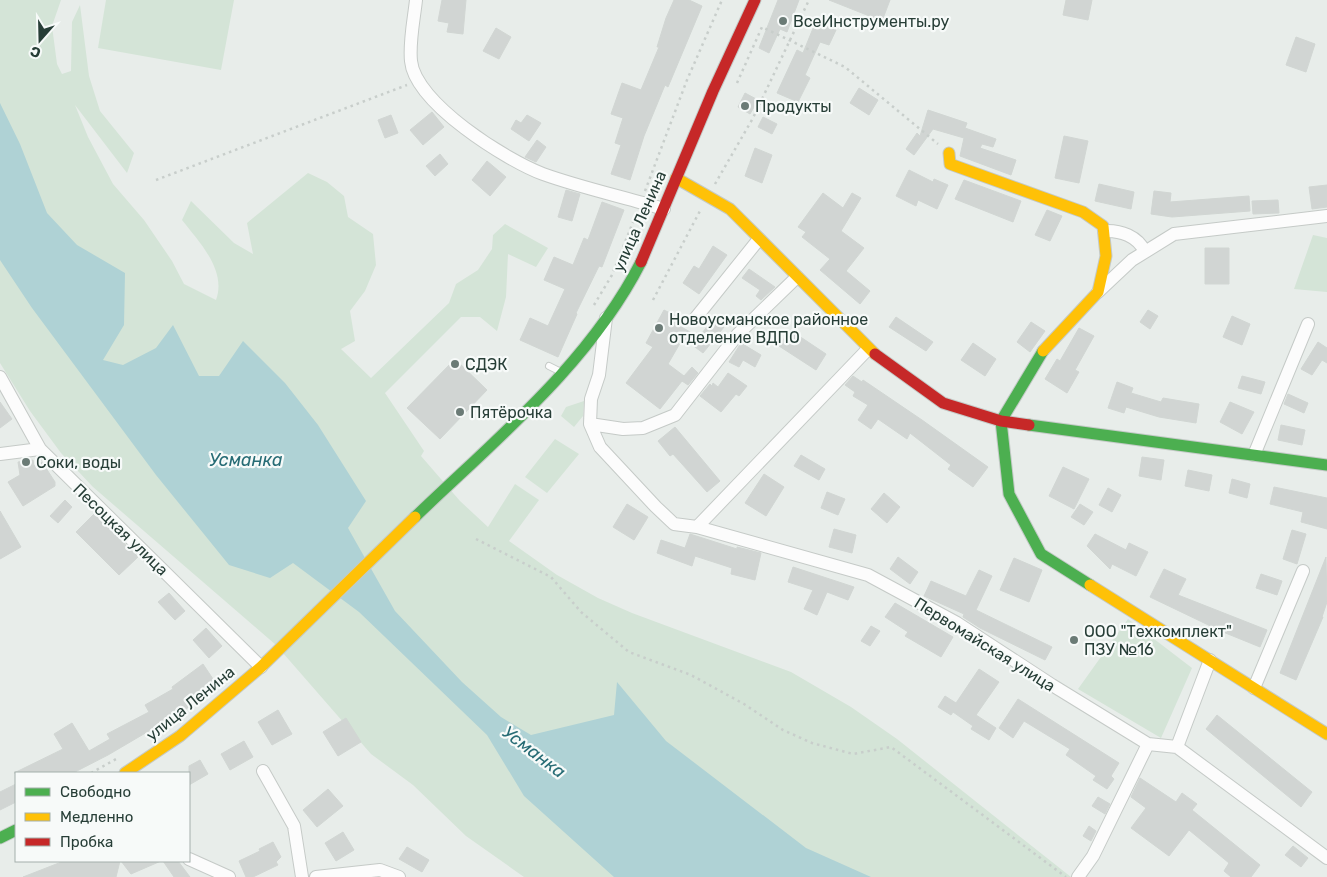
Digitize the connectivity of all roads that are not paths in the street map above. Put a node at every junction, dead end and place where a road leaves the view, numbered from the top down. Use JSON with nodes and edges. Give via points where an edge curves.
{"nodes":[{"id":1,"x":416,"y":0,"type":"edge"},
{"id":2,"x":754,"y":0,"type":"edge"},
{"id":3,"x":949,"y":153,"type":"road end"},
{"id":4,"x":676,"y":178,"type":"junction"},
{"id":5,"x":664,"y":209,"type":"junction"},
{"id":6,"x":1327,"y":216,"type":"edge"},
{"id":7,"x":1104,"y":231,"type":"junction"},
{"id":8,"x":759,"y":239,"type":"junction"},
{"id":9,"x":1145,"y":252,"type":"junction"},
{"id":10,"x":797,"y":277,"type":"junction"},
{"id":11,"x":1098,"y":292,"type":"junction"},
{"id":12,"x":606,"y":317,"type":"junction"},
{"id":13,"x":694,"y":320,"type":"dead end"},
{"id":14,"x":1308,"y":324,"type":"dead end"},
{"id":15,"x":868,"y":349,"type":"junction"},
{"id":16,"x":548,"y":366,"type":"dead end"},
{"id":17,"x":564,"y":373,"type":"junction"},
{"id":18,"x":0,"y":378,"type":"edge"},
{"id":19,"x":1002,"y":422,"type":"junction"},
{"id":20,"x":590,"y":424,"type":"junction"},
{"id":21,"x":42,"y":452,"type":"junction"},
{"id":22,"x":0,"y":454,"type":"edge"},
{"id":23,"x":1254,"y":455,"type":"junction"},
{"id":24,"x":1327,"y":465,"type":"edge"},
{"id":25,"x":697,"y":527,"type":"junction"},
{"id":26,"x":1303,"y":571,"type":"dead end"},
{"id":27,"x":1210,"y":660,"type":"junction"},
{"id":28,"x":261,"y":666,"type":"junction"},
{"id":29,"x":1254,"y":688,"type":"junction"},
{"id":30,"x":1327,"y":734,"type":"edge"},
{"id":31,"x":1148,"y":744,"type":"junction"},
{"id":32,"x":1177,"y":746,"type":"junction"},
{"id":33,"x":264,"y":770,"type":"dead end"},
{"id":34,"x":126,"y":772,"type":"edge"},
{"id":35,"x":15,"y":830,"type":"edge"},
{"id":36,"x":0,"y":838,"type":"edge"},
{"id":37,"x":1327,"y":858,"type":"edge"},
{"id":38,"x":190,"y":859,"type":"edge"},
{"id":39,"x":229,"y":877,"type":"edge"},
{"id":40,"x":302,"y":877,"type":"edge"},
{"id":41,"x":316,"y":877,"type":"edge"},
{"id":42,"x":399,"y":877,"type":"edge"},
{"id":43,"x":1078,"y":877,"type":"edge"}],
"edges":[{"from":1,"to":5,"type":"street","via":[[411,61],[418,82],[436,104],[482,141],[542,174]]},
{"from":2,"to":4,"type":"street","name":"улица Ленина"},
{"from":3,"to":7,"type":"street","via":[[950,164],[1083,212],[1104,226]]},
{"from":4,"to":5,"type":"street","name":"улица Ленина"},
{"from":4,"to":8,"type":"street","via":[[730,209]]},
{"from":5,"to":12,"type":"street","name":"улица Ленина","via":[[632,278]]},
{"from":6,"to":9,"type":"street","via":[[1174,234]]},
{"from":7,"to":9,"type":"street","via":[[1129,235],[1141,243]]},
{"from":7,"to":11,"type":"street","via":[[1106,256]]},
{"from":8,"to":10,"type":"street"},
{"from":8,"to":13,"type":"street"},
{"from":9,"to":11,"type":"street"},
{"from":10,"to":15,"type":"street"},
{"from":10,"to":20,"type":"street","via":[[738,334],[675,415],[643,428],[623,429]]},
{"from":11,"to":19,"type":"street","via":[[1046,346]]},
{"from":12,"to":17,"type":"street","name":"улица Ленина"},
{"from":12,"to":20,"type":"street","via":[[599,374],[591,399]]},
{"from":14,"to":23,"type":"street"},
{"from":15,"to":19,"type":"street","via":[[943,403]]},
{"from":15,"to":25,"type":"street"},
{"from":16,"to":17,"type":"lane"},
{"from":17,"to":28,"type":"street","name":"улица Ленина"},
{"from":18,"to":21,"type":"street","name":"Песоцкая улица"},
{"from":19,"to":23,"type":"street"},
{"from":19,"to":27,"type":"street","via":[[1009,494],[1041,554]]},
{"from":20,"to":25,"type":"street","name":"Первомайская улица","via":[[600,447],[656,507],[674,524]]},
{"from":21,"to":22,"type":"street"},
{"from":21,"to":28,"type":"street","name":"Песоцкая улица"},
{"from":23,"to":24,"type":"street"},
{"from":25,"to":31,"type":"street","name":"Первомайская улица","via":[[868,575],[957,623]]},
{"from":26,"to":29,"type":"street"},
{"from":27,"to":29,"type":"street"},
{"from":27,"to":32,"type":"street"},
{"from":28,"to":34,"type":"street","name":"улица Ленина","via":[[180,736]]},
{"from":29,"to":30,"type":"street"},
{"from":31,"to":32,"type":"street","name":"Первомайская улица"},
{"from":31,"to":43,"type":"street","via":[[1093,856]]},
{"from":32,"to":37,"type":"street"},
{"from":33,"to":40,"type":"street","via":[[294,826]]},
{"from":35,"to":36,"type":"street"},
{"from":38,"to":39,"type":"street"},
{"from":41,"to":42,"type":"street","via":[[380,870]]}]}
